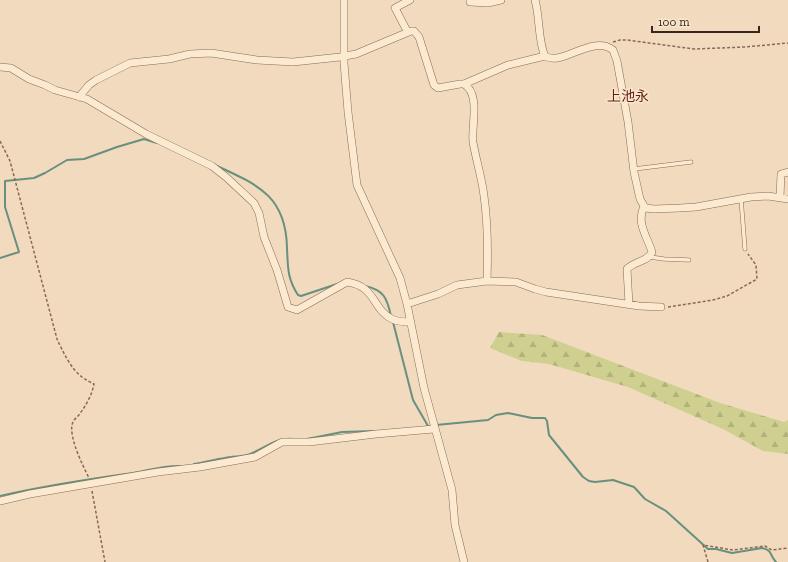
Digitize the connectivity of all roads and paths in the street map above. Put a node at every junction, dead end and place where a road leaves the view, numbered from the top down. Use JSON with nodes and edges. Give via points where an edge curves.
{"nodes":[{"id":1,"x":344,"y":0,"type":"edge"},
{"id":2,"x":410,"y":0,"type":"edge"},
{"id":3,"x":470,"y":0,"type":"edge"},
{"id":4,"x":501,"y":0,"type":"edge"},
{"id":5,"x":535,"y":0,"type":"edge"},
{"id":6,"x":408,"y":31,"type":"junction"},
{"id":7,"x":788,"y":43,"type":"edge"},
{"id":8,"x":607,"y":47,"type":"junction"},
{"id":9,"x":545,"y":56,"type":"junction"},
{"id":10,"x":344,"y":57,"type":"junction"},
{"id":11,"x":0,"y":64,"type":"edge"},
{"id":12,"x":464,"y":84,"type":"junction"},
{"id":13,"x":79,"y":97,"type":"junction"},
{"id":14,"x":0,"y":141,"type":"edge"},
{"id":15,"x":692,"y":162,"type":"dead end"},
{"id":16,"x":634,"y":169,"type":"junction"},
{"id":17,"x":788,"y":172,"type":"edge"},
{"id":18,"x":780,"y":197,"type":"junction"},
{"id":19,"x":741,"y":199,"type":"junction"},
{"id":20,"x":788,"y":199,"type":"edge"},
{"id":21,"x":644,"y":206,"type":"junction"},
{"id":22,"x":745,"y":249,"type":"joint"},
{"id":23,"x":648,"y":257,"type":"junction"},
{"id":24,"x":689,"y":260,"type":"dead end"},
{"id":25,"x":487,"y":281,"type":"junction"},
{"id":26,"x":407,"y":304,"type":"junction"},
{"id":27,"x":629,"y":304,"type":"junction"},
{"id":28,"x":660,"y":307,"type":"joint"},
{"id":29,"x":411,"y":322,"type":"junction"},
{"id":30,"x":434,"y":429,"type":"junction"},
{"id":31,"x":91,"y":483,"type":"junction"},
{"id":32,"x":0,"y":501,"type":"edge"},
{"id":33,"x":788,"y":548,"type":"edge"},
{"id":34,"x":105,"y":562,"type":"edge"},
{"id":35,"x":464,"y":562,"type":"edge"},
{"id":36,"x":708,"y":562,"type":"edge"}],
"edges":[{"from":1,"to":10,"type":"street"},
{"from":2,"to":6,"type":"street","via":[[395,8]]},
{"from":3,"to":4,"type":"street","via":[[477,3]]},
{"from":5,"to":9,"type":"street","via":[[542,51]]},
{"from":6,"to":10,"type":"street"},
{"from":6,"to":12,"type":"street","via":[[414,31],[419,37],[436,87]]},
{"from":7,"to":8,"type":"path","via":[[694,48],[620,40]]},
{"from":8,"to":9,"type":"street","via":[[592,46],[553,59]]},
{"from":8,"to":16,"type":"street","via":[[613,50],[617,61]]},
{"from":9,"to":12,"type":"street","via":[[508,65]]},
{"from":10,"to":13,"type":"street","via":[[293,62],[211,53],[190,54],[130,64],[96,80]]},
{"from":10,"to":26,"type":"street","via":[[357,185],[400,278]]},
{"from":11,"to":13,"type":"street","via":[[55,90]]},
{"from":12,"to":25,"type":"street","via":[[469,89],[474,109],[473,139],[486,212]]},
{"from":13,"to":29,"type":"street","via":[[212,166],[254,203],[288,307],[297,310],[347,282],[367,289],[384,313],[392,319]]},
{"from":14,"to":31,"type":"path","via":[[10,161],[57,339],[77,372],[94,384],[82,412],[71,426],[76,447]]},
{"from":15,"to":16,"type":"lane"},
{"from":16,"to":21,"type":"street","via":[[640,199]]},
{"from":17,"to":18,"type":"street","via":[[780,174]]},
{"from":18,"to":19,"type":"street"},
{"from":18,"to":20,"type":"street"},
{"from":19,"to":21,"type":"street","via":[[680,208],[654,209]]},
{"from":19,"to":22,"type":"lane"},
{"from":21,"to":23,"type":"street","via":[[640,219],[644,235],[652,250]]},
{"from":22,"to":28,"type":"path","via":[[756,265],[757,279],[727,296]]},
{"from":23,"to":24,"type":"lane"},
{"from":23,"to":27,"type":"street","via":[[627,269]]},
{"from":25,"to":26,"type":"street","via":[[457,285]]},
{"from":25,"to":27,"type":"street","via":[[516,282],[546,292]]},
{"from":26,"to":29,"type":"street"},
{"from":27,"to":28,"type":"street"},
{"from":29,"to":30,"type":"street"},
{"from":30,"to":31,"type":"street","via":[[309,442],[282,442],[255,457]]},
{"from":30,"to":35,"type":"street","via":[[451,486],[453,514]]},
{"from":31,"to":32,"type":"street"},
{"from":31,"to":34,"type":"path"},
{"from":33,"to":36,"type":"path","via":[[772,550],[765,546],[734,550],[703,545]]}]}
